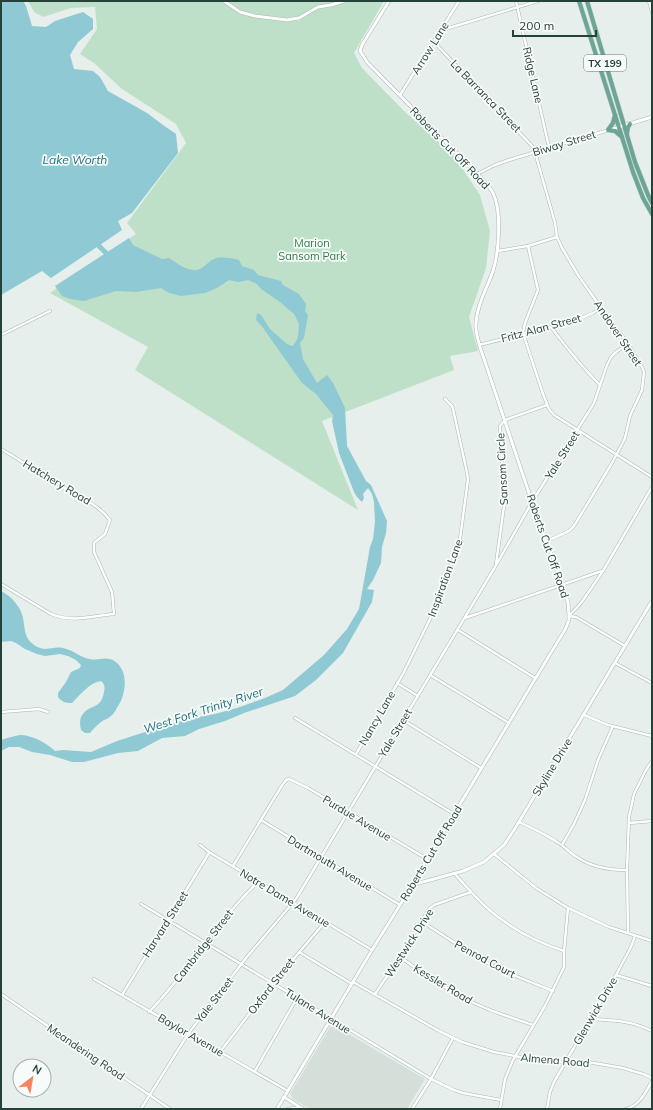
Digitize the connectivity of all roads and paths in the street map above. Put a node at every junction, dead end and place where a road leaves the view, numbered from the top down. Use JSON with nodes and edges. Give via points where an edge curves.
{"nodes":[{"id":1,"x":224,"y":1,"type":"edge"},
{"id":2,"x":344,"y":1,"type":"edge"},
{"id":3,"x":390,"y":1,"type":"edge"},
{"id":4,"x":459,"y":1,"type":"edge"},
{"id":5,"x":516,"y":1,"type":"edge"},
{"id":6,"x":538,"y":1,"type":"edge"},
{"id":7,"x":579,"y":1,"type":"edge"},
{"id":8,"x":586,"y":1,"type":"edge"},
{"id":9,"x":649,"y":1,"type":"edge"},
{"id":10,"x":518,"y":8,"type":"junction"},
{"id":11,"x":652,"y":12,"type":"edge"},
{"id":12,"x":441,"y":30,"type":"junction"},
{"id":13,"x":434,"y":42,"type":"junction"},
{"id":14,"x":609,"y":75,"type":"junction"},
{"id":15,"x":603,"y":77,"type":"junction"},
{"id":16,"x":400,"y":95,"type":"junction"},
{"id":17,"x":615,"y":114,"type":"junction"},
{"id":18,"x":652,"y":117,"type":"edge"},
{"id":19,"x":630,"y":124,"type":"junction"},
{"id":20,"x":624,"y":126,"type":"junction"},
{"id":21,"x":619,"y":127,"type":"junction"},
{"id":22,"x":608,"y":130,"type":"junction"},
{"id":23,"x":627,"y":135,"type":"junction"},
{"id":24,"x":622,"y":137,"type":"junction"},
{"id":25,"x":550,"y":148,"type":"junction"},
{"id":26,"x":535,"y":152,"type":"junction"},
{"id":27,"x":477,"y":174,"type":"junction"},
{"id":28,"x":652,"y":203,"type":"edge"},
{"id":29,"x":652,"y":214,"type":"edge"},
{"id":30,"x":557,"y":237,"type":"junction"},
{"id":31,"x":528,"y":246,"type":"junction"},
{"id":32,"x":497,"y":251,"type":"junction"},
{"id":33,"x":601,"y":308,"type":"junction"},
{"id":34,"x":50,"y":311,"type":"dead end"},
{"id":35,"x":551,"y":327,"type":"junction"},
{"id":36,"x":523,"y":334,"type":"junction"},
{"id":37,"x":1,"y":335,"type":"edge"},
{"id":38,"x":628,"y":344,"type":"junction"},
{"id":39,"x":479,"y":345,"type":"junction"},
{"id":40,"x":600,"y":385,"type":"junction"},
{"id":41,"x":444,"y":399,"type":"dead end"},
{"id":42,"x":547,"y":404,"type":"junction"},
{"id":43,"x":505,"y":420,"type":"junction"},
{"id":44,"x":578,"y":430,"type":"junction"},
{"id":45,"x":1,"y":449,"type":"edge"},
{"id":46,"x":617,"y":454,"type":"junction"},
{"id":47,"x":652,"y":477,"type":"edge"},
{"id":48,"x":652,"y":487,"type":"edge"},
{"id":49,"x":532,"y":502,"type":"junction"},
{"id":50,"x":546,"y":541,"type":"junction"},
{"id":51,"x":495,"y":567,"type":"junction"},
{"id":52,"x":603,"y":571,"type":"junction"},
{"id":53,"x":1,"y":584,"type":"edge"},
{"id":54,"x":563,"y":585,"type":"junction"},
{"id":55,"x":652,"y":601,"type":"edge"},
{"id":56,"x":569,"y":616,"type":"junction"},
{"id":57,"x":464,"y":618,"type":"junction"},
{"id":58,"x":458,"y":630,"type":"junction"},
{"id":59,"x":625,"y":646,"type":"junction"},
{"id":60,"x":615,"y":663,"type":"junction"},
{"id":61,"x":430,"y":675,"type":"junction"},
{"id":62,"x":535,"y":678,"type":"junction"},
{"id":63,"x":398,"y":683,"type":"junction"},
{"id":64,"x":652,"y":683,"type":"edge"},
{"id":65,"x":418,"y":696,"type":"junction"},
{"id":66,"x":1,"y":712,"type":"edge"},
{"id":67,"x":48,"y":712,"type":"dead end"},
{"id":68,"x":584,"y":715,"type":"junction"},
{"id":69,"x":295,"y":718,"type":"dead end"},
{"id":70,"x":403,"y":720,"type":"junction"},
{"id":71,"x":509,"y":723,"type":"junction"},
{"id":72,"x":613,"y":726,"type":"junction"},
{"id":73,"x":652,"y":736,"type":"edge"},
{"id":74,"x":356,"y":754,"type":"junction"},
{"id":75,"x":652,"y":761,"type":"edge"},
{"id":76,"x":376,"y":766,"type":"junction"},
{"id":77,"x":481,"y":768,"type":"junction"},
{"id":78,"x":348,"y":812,"type":"junction"},
{"id":79,"x":454,"y":814,"type":"junction"},
{"id":80,"x":260,"y":820,"type":"junction"},
{"id":81,"x":652,"y":821,"type":"edge"},
{"id":82,"x":519,"y":822,"type":"junction"},
{"id":83,"x":628,"y":823,"type":"junction"},
{"id":84,"x":200,"y":845,"type":"dead end"},
{"id":85,"x":562,"y":845,"type":"junction"},
{"id":86,"x":209,"y":852,"type":"junction"},
{"id":87,"x":494,"y":854,"type":"junction"},
{"id":88,"x":321,"y":857,"type":"junction"},
{"id":89,"x":426,"y":858,"type":"junction"},
{"id":90,"x":232,"y":866,"type":"junction"},
{"id":91,"x":627,"y":870,"type":"junction"},
{"id":92,"x":454,"y":873,"type":"junction"},
{"id":93,"x":258,"y":882,"type":"junction"},
{"id":94,"x":412,"y":885,"type":"junction"},
{"id":95,"x":471,"y":892,"type":"junction"},
{"id":96,"x":294,"y":903,"type":"junction"},
{"id":97,"x":141,"y":904,"type":"dead end"},
{"id":98,"x":400,"y":905,"type":"junction"},
{"id":99,"x":568,"y":908,"type":"junction"},
{"id":100,"x":168,"y":920,"type":"junction"},
{"id":101,"x":421,"y":921,"type":"junction"},
{"id":102,"x":325,"y":922,"type":"junction"},
{"id":103,"x":628,"y":933,"type":"junction"},
{"id":104,"x":635,"y":936,"type":"junction"},
{"id":105,"x":652,"y":941,"type":"edge"},
{"id":106,"x":206,"y":943,"type":"junction"},
{"id":107,"x":372,"y":950,"type":"junction"},
{"id":108,"x":564,"y":951,"type":"junction"},
{"id":109,"x":298,"y":952,"type":"junction"},
{"id":110,"x":400,"y":957,"type":"junction"},
{"id":111,"x":242,"y":964,"type":"junction"},
{"id":112,"x":616,"y":975,"type":"junction"},
{"id":113,"x":94,"y":979,"type":"dead end"},
{"id":114,"x":273,"y":983,"type":"junction"},
{"id":115,"x":352,"y":983,"type":"junction"},
{"id":116,"x":652,"y":986,"type":"edge"},
{"id":117,"x":552,"y":991,"type":"junction"},
{"id":118,"x":1,"y":994,"type":"edge"},
{"id":119,"x":375,"y":994,"type":"junction"},
{"id":120,"x":122,"y":996,"type":"junction"},
{"id":121,"x":297,"y":998,"type":"junction"},
{"id":122,"x":149,"y":1012,"type":"junction"},
{"id":123,"x":331,"y":1019,"type":"junction"},
{"id":124,"x":591,"y":1019,"type":"junction"},
{"id":125,"x":533,"y":1025,"type":"junction"},
{"id":126,"x":652,"y":1031,"type":"edge"},
{"id":127,"x":188,"y":1034,"type":"junction"},
{"id":128,"x":453,"y":1038,"type":"junction"},
{"id":129,"x":220,"y":1052,"type":"junction"},
{"id":130,"x":515,"y":1057,"type":"junction"},
{"id":131,"x":565,"y":1062,"type":"junction"},
{"id":132,"x":254,"y":1071,"type":"junction"},
{"id":133,"x":431,"y":1080,"type":"junction"},
{"id":134,"x":652,"y":1080,"type":"edge"},
{"id":135,"x":288,"y":1091,"type":"junction"},
{"id":136,"x":149,"y":1095,"type":"junction"},
{"id":137,"x":284,"y":1097,"type":"junction"},
{"id":138,"x":501,"y":1100,"type":"junction"},
{"id":139,"x":302,"y":1108,"type":"edge"},
{"id":140,"x":141,"y":1109,"type":"edge"},
{"id":141,"x":170,"y":1109,"type":"edge"},
{"id":142,"x":277,"y":1109,"type":"edge"},
{"id":143,"x":288,"y":1109,"type":"edge"},
{"id":144,"x":412,"y":1109,"type":"edge"},
{"id":145,"x":500,"y":1109,"type":"edge"},
{"id":146,"x":547,"y":1109,"type":"edge"},
{"id":147,"x":626,"y":1109,"type":"edge"}],
"edges":[{"from":1,"to":2,"type":"street","via":[[240,12],[287,20]]},
{"from":3,"to":16,"type":"street","name":"Roberts Cut Off Road","via":[[360,51],[367,62]]},
{"from":4,"to":12,"type":"street","name":"Arrow Lane"},
{"from":5,"to":10,"type":"street","name":"Ridge Lane"},
{"from":6,"to":10,"type":"street"},
{"from":7,"to":15,"type":"main road","number":"TX 199"},
{"from":8,"to":14,"type":"main road","number":"TX 199"},
{"from":9,"to":11,"type":"street"},
{"from":10,"to":12,"type":"street"},
{"from":10,"to":25,"type":"street","name":"Ridge Lane"},
{"from":12,"to":13,"type":"street","name":"Arrow Lane"},
{"from":13,"to":16,"type":"street","name":"Arrow Lane"},
{"from":13,"to":26,"type":"street","name":"La Barranca Street","via":[[533,146]]},
{"from":14,"to":15,"type":"main road"},
{"from":14,"to":20,"type":"main road","number":"TX 199"},
{"from":15,"to":17,"type":"main road","number":"TX 199"},
{"from":16,"to":27,"type":"street","name":"Roberts Cut Off Road"},
{"from":17,"to":21,"type":"main road","number":"TX 199"},
{"from":17,"to":22,"type":"main road"},
{"from":18,"to":19,"type":"street","name":"Biway Street"},
{"from":19,"to":20,"type":"street","name":"Biway Street"},
{"from":19,"to":23,"type":"main road"},
{"from":20,"to":21,"type":"street","name":"Biway Street"},
{"from":20,"to":23,"type":"main road","number":"TX 199"},
{"from":21,"to":22,"type":"street","name":"Biway Street"},
{"from":21,"to":24,"type":"main road","number":"TX 199"},
{"from":22,"to":24,"type":"main road","via":[[615,131]]},
{"from":22,"to":25,"type":"street","name":"Biway Street"},
{"from":23,"to":28,"type":"main road","number":"TX 199"},
{"from":24,"to":29,"type":"main road","number":"TX 199","via":[[632,172]]},
{"from":25,"to":26,"type":"street","name":"Biway Street"},
{"from":26,"to":27,"type":"street","name":"Biway Street","via":[[495,165]]},
{"from":26,"to":30,"type":"street","name":"Andover Street"},
{"from":27,"to":32,"type":"street","name":"Roberts Cut Off Road","via":[[492,192],[496,202]]},
{"from":30,"to":31,"type":"street"},
{"from":30,"to":33,"type":"street","name":"Andover Street"},
{"from":31,"to":32,"type":"street"},
{"from":31,"to":36,"type":"street","via":[[538,290]]},
{"from":32,"to":39,"type":"street","name":"Roberts Cut Off Road","via":[[477,316],[476,333]]},
{"from":33,"to":35,"type":"street","name":"Fritz Alan Street","via":[[576,320]]},
{"from":33,"to":38,"type":"street","name":"Andover Street"},
{"from":34,"to":37,"type":"street"},
{"from":35,"to":36,"type":"street","name":"Fritz Alan Street"},
{"from":35,"to":40,"type":"street"},
{"from":36,"to":39,"type":"street","name":"Fritz Alan Street"},
{"from":36,"to":42,"type":"street"},
{"from":38,"to":40,"type":"street","name":"Yale Street","via":[[611,356]]},
{"from":38,"to":46,"type":"street","name":"Andover Street","via":[[644,372],[643,384]]},
{"from":39,"to":43,"type":"street","name":"Roberts Cut Off Road"},
{"from":40,"to":44,"type":"street","name":"Yale Street","via":[[594,403]]},
{"from":41,"to":63,"type":"street","name":"Inspiration Lane","via":[[452,406],[468,479],[460,539],[439,600]]},
{"from":42,"to":43,"type":"street"},
{"from":42,"to":44,"type":"street","via":[[554,415]]},
{"from":43,"to":49,"type":"street","name":"Roberts Cut Off Road"},
{"from":43,"to":51,"type":"street","name":"Sansom Circle","via":[[500,426],[504,506]]},
{"from":44,"to":46,"type":"street"},
{"from":44,"to":49,"type":"street","name":"Yale Street"},
{"from":45,"to":53,"type":"street","name":"Hatchery Road","via":[[104,511],[110,520],[105,534],[94,543],[94,552],[112,592],[114,614],[80,619],[55,616]]},
{"from":46,"to":47,"type":"street"},
{"from":46,"to":50,"type":"street","name":"Andover Street","via":[[574,526],[569,531]]},
{"from":48,"to":52,"type":"street"},
{"from":49,"to":50,"type":"street","name":"Roberts Cut Off Road"},
{"from":49,"to":51,"type":"street","name":"Yale Street"},
{"from":50,"to":54,"type":"street","name":"Roberts Cut Off Road"},
{"from":51,"to":57,"type":"street","name":"Yale Street"},
{"from":52,"to":54,"type":"street"},
{"from":52,"to":56,"type":"street"},
{"from":54,"to":56,"type":"street","name":"Roberts Cut Off Road"},
{"from":54,"to":57,"type":"street"},
{"from":55,"to":59,"type":"street","name":"Skyline Drive"},
{"from":56,"to":59,"type":"street","via":[[576,617]]},
{"from":56,"to":62,"type":"street","name":"Roberts Cut Off Road","via":[[565,630]]},
{"from":57,"to":58,"type":"street","name":"Yale Street"},
{"from":58,"to":61,"type":"street","name":"Yale Street"},
{"from":58,"to":62,"type":"street"},
{"from":59,"to":60,"type":"street","name":"Skyline Drive"},
{"from":60,"to":64,"type":"street"},
{"from":60,"to":68,"type":"street","name":"Skyline Drive"},
{"from":61,"to":65,"type":"street","name":"Yale Street"},
{"from":61,"to":71,"type":"street"},
{"from":62,"to":71,"type":"street","name":"Roberts Cut Off Road"},
{"from":63,"to":65,"type":"street"},
{"from":63,"to":74,"type":"street","name":"Nancy Lane"},
{"from":65,"to":70,"type":"street","name":"Yale Street"},
{"from":66,"to":67,"type":"street","via":[[39,709]]},
{"from":68,"to":72,"type":"street"},
{"from":68,"to":82,"type":"street","name":"Skyline Drive"},
{"from":69,"to":74,"type":"street"},
{"from":70,"to":76,"type":"street","name":"Yale Street"},
{"from":70,"to":77,"type":"street"},
{"from":71,"to":77,"type":"street","name":"Roberts Cut Off Road"},
{"from":72,"to":73,"type":"street"},
{"from":72,"to":85,"type":"street","via":[[585,800]]},
{"from":74,"to":76,"type":"street"},
{"from":75,"to":83,"type":"street","via":[[634,794]]},
{"from":76,"to":78,"type":"street","name":"Yale Street"},
{"from":76,"to":79,"type":"street"},
{"from":77,"to":79,"type":"street","name":"Roberts Cut Off Road"},
{"from":78,"to":80,"type":"street","name":"Purdue Avenue","via":[[292,779],[287,779]]},
{"from":78,"to":88,"type":"street","name":"Yale Street"},
{"from":78,"to":89,"type":"street","name":"Purdue Avenue"},
{"from":79,"to":89,"type":"street","name":"Roberts Cut Off Road"},
{"from":80,"to":88,"type":"street","name":"Dartmouth Avenue"},
{"from":80,"to":90,"type":"street"},
{"from":81,"to":83,"type":"street"},
{"from":82,"to":85,"type":"street"},
{"from":82,"to":87,"type":"street","name":"Skyline Drive"},
{"from":83,"to":91,"type":"street"},
{"from":84,"to":86,"type":"street","name":"Notre Dame Avenue"},
{"from":85,"to":91,"type":"street","via":[[586,863],[609,870]]},
{"from":86,"to":90,"type":"street","name":"Notre Dame Avenue"},
{"from":86,"to":100,"type":"street","name":"Harvard Street"},
{"from":87,"to":92,"type":"street","name":"Skyline Drive","via":[[484,862]]},
{"from":87,"to":99,"type":"street","via":[[536,888]]},
{"from":88,"to":96,"type":"street","name":"Yale Street"},
{"from":88,"to":98,"type":"street","name":"Dartmouth Avenue"},
{"from":89,"to":94,"type":"street","name":"Roberts Cut Off Road"},
{"from":90,"to":93,"type":"street","name":"Notre Dame Avenue"},
{"from":91,"to":103,"type":"street"},
{"from":92,"to":94,"type":"street","name":"Skyline Drive"},
{"from":92,"to":95,"type":"street"},
{"from":93,"to":96,"type":"street","name":"Notre Dame Avenue"},
{"from":93,"to":106,"type":"street","name":"Cambridge Street","via":[[233,908]]},
{"from":94,"to":98,"type":"street","name":"Roberts Cut Off Road"},
{"from":95,"to":101,"type":"street","name":"Westwick Drive","via":[[434,905]]},
{"from":95,"to":108,"type":"street","via":[[510,925]]},
{"from":96,"to":102,"type":"street","name":"Notre Dame Avenue"},
{"from":96,"to":111,"type":"street","name":"Yale Street"},
{"from":97,"to":100,"type":"street","name":"Tulane Avenue"},
{"from":98,"to":107,"type":"street","name":"Roberts Cut Off Road"},
{"from":99,"to":103,"type":"street","via":[[609,928]]},
{"from":99,"to":108,"type":"street"},
{"from":100,"to":106,"type":"street","name":"Tulane Avenue"},
{"from":100,"to":120,"type":"street","name":"Harvard Street"},
{"from":101,"to":110,"type":"street","name":"Westwick Drive"},
{"from":101,"to":117,"type":"street","name":"Penrod Court","via":[[478,958]]},
{"from":102,"to":107,"type":"street","name":"Notre Dame Avenue"},
{"from":102,"to":109,"type":"street","name":"Oxford Street"},
{"from":103,"to":104,"type":"street"},
{"from":104,"to":105,"type":"street"},
{"from":104,"to":112,"type":"street","name":"Glenwick Drive"},
{"from":106,"to":111,"type":"street","name":"Tulane Avenue"},
{"from":106,"to":122,"type":"street","name":"Cambridge Street"},
{"from":107,"to":115,"type":"street","name":"Roberts Cut Off Road"},
{"from":108,"to":117,"type":"street","via":[[564,967]]},
{"from":109,"to":114,"type":"street","name":"Oxford Street"},
{"from":109,"to":115,"type":"street","name":"Almena Road"},
{"from":110,"to":119,"type":"street","name":"Westwick Drive"},
{"from":110,"to":125,"type":"street","name":"Kessler Road","via":[[457,994]]},
{"from":111,"to":114,"type":"street","name":"Tulane Avenue"},
{"from":111,"to":127,"type":"street","name":"Yale Street"},
{"from":112,"to":116,"type":"street"},
{"from":112,"to":124,"type":"street","name":"Glenwick Drive"},
{"from":113,"to":120,"type":"street","name":"Baylor Avenue"},
{"from":114,"to":121,"type":"street","name":"Tulane Avenue"},
{"from":114,"to":129,"type":"street","name":"Oxford Street"},
{"from":115,"to":119,"type":"street","name":"Almena Road"},
{"from":115,"to":123,"type":"street","name":"Roberts Cut Off Road"},
{"from":117,"to":125,"type":"street"},
{"from":118,"to":136,"type":"street","name":"Meandering Road"},
{"from":119,"to":128,"type":"street","name":"Almena Road"},
{"from":120,"to":122,"type":"street","name":"Baylor Avenue"},
{"from":121,"to":123,"type":"street","name":"Tulane Avenue"},
{"from":121,"to":132,"type":"street"},
{"from":122,"to":127,"type":"street","name":"Baylor Avenue"},
{"from":123,"to":133,"type":"street","name":"Tulane Avenue"},
{"from":123,"to":135,"type":"street","name":"Roberts Cut Off Road"},
{"from":124,"to":126,"type":"street","via":[[627,1022]]},
{"from":124,"to":131,"type":"street","name":"Glenwick Drive"},
{"from":125,"to":130,"type":"street"},
{"from":127,"to":129,"type":"street","name":"Baylor Avenue"},
{"from":127,"to":136,"type":"street","name":"Yale Street"},
{"from":128,"to":130,"type":"street","name":"Almena Road"},
{"from":128,"to":133,"type":"street"},
{"from":129,"to":132,"type":"street","name":"Baylor Avenue"},
{"from":130,"to":131,"type":"street","name":"Almena Road"},
{"from":130,"to":138,"type":"street","via":[[505,1079]]},
{"from":131,"to":134,"type":"street","name":"Almena Road","via":[[588,1062],[623,1068],[643,1074]]},
{"from":131,"to":146,"type":"street","name":"Glenwick Drive","via":[[550,1092]]},
{"from":132,"to":135,"type":"street","name":"Baylor Avenue"},
{"from":133,"to":138,"type":"street","name":"Tulane Avenue","via":[[463,1093]]},
{"from":133,"to":144,"type":"street"},
{"from":134,"to":147,"type":"street","via":[[645,1094],[636,1104]]},
{"from":135,"to":137,"type":"street","name":"Roberts Cut Off Road"},
{"from":136,"to":140,"type":"street","name":"Yale Street"},
{"from":136,"to":141,"type":"street","name":"Meandering Road"},
{"from":137,"to":139,"type":"street"},
{"from":137,"to":142,"type":"street","name":"Roberts Cut Off Road"},
{"from":138,"to":145,"type":"street"},
{"from":139,"to":143,"type":"street"}]}
